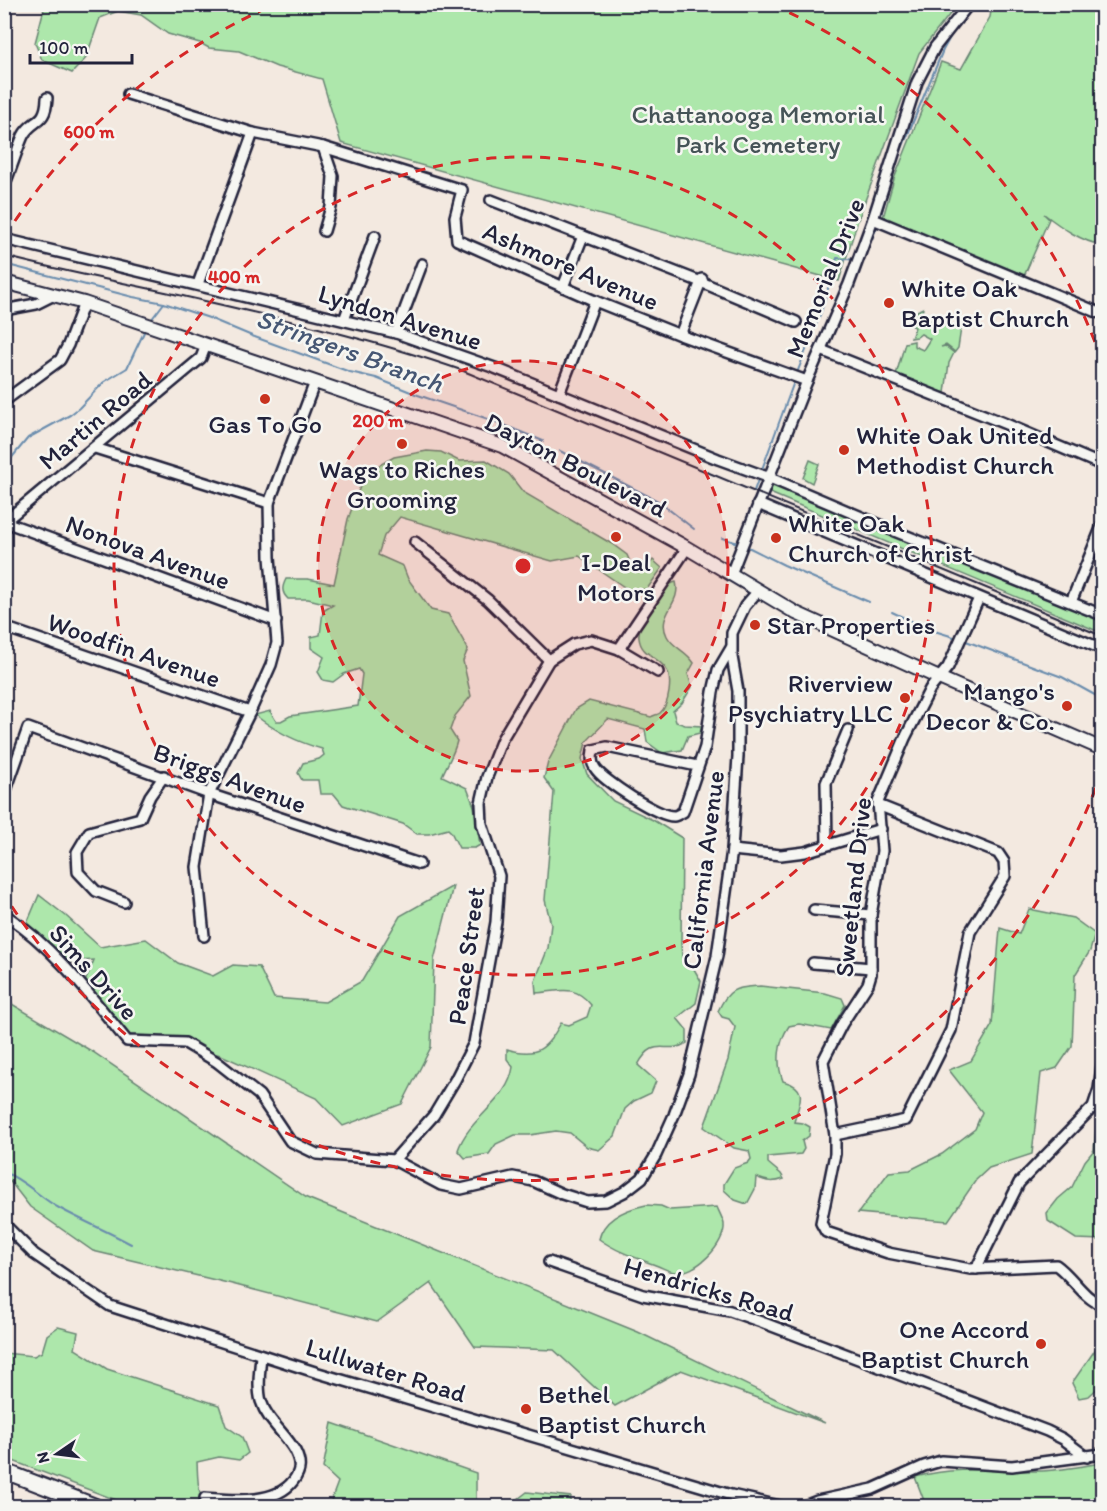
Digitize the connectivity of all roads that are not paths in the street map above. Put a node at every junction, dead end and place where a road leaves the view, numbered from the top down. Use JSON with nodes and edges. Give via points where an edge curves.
{"nodes":[{"id":1,"x":969,"y":4,"type":"edge"},
{"id":2,"x":128,"y":94,"type":"dead end"},
{"id":3,"x":47,"y":98,"type":"dead end"},
{"id":4,"x":252,"y":133,"type":"junction"},
{"id":5,"x":323,"y":147,"type":"junction"},
{"id":6,"x":4,"y":186,"type":"edge"},
{"id":7,"x":491,"y":200,"type":"dead end"},
{"id":8,"x":873,"y":219,"type":"junction"},
{"id":9,"x":324,"y":231,"type":"dead end"},
{"id":10,"x":375,"y":236,"type":"dead end"},
{"id":11,"x":582,"y":236,"type":"junction"},
{"id":12,"x":4,"y":239,"type":"edge"},
{"id":13,"x":422,"y":264,"type":"dead end"},
{"id":14,"x":702,"y":281,"type":"junction"},
{"id":15,"x":4,"y":282,"type":"edge"},
{"id":16,"x":198,"y":284,"type":"junction"},
{"id":17,"x":563,"y":287,"type":"junction"},
{"id":18,"x":52,"y":296,"type":"junction"},
{"id":19,"x":595,"y":301,"type":"junction"},
{"id":20,"x":84,"y":303,"type":"junction"},
{"id":21,"x":4,"y":310,"type":"edge"},
{"id":22,"x":1102,"y":314,"type":"edge"},
{"id":23,"x":344,"y":320,"type":"junction"},
{"id":24,"x":796,"y":322,"type":"dead end"},
{"id":25,"x":396,"y":333,"type":"junction"},
{"id":26,"x":680,"y":335,"type":"junction"},
{"id":27,"x":206,"y":345,"type":"junction"},
{"id":28,"x":820,"y":350,"type":"junction"},
{"id":29,"x":807,"y":381,"type":"junction"},
{"id":30,"x":315,"y":382,"type":"junction"},
{"id":31,"x":559,"y":394,"type":"junction"},
{"id":32,"x":4,"y":401,"type":"edge"},
{"id":33,"x":95,"y":448,"type":"junction"},
{"id":34,"x":1102,"y":465,"type":"edge"},
{"id":35,"x":770,"y":478,"type":"junction"},
{"id":36,"x":269,"y":503,"type":"junction"},
{"id":37,"x":758,"y":504,"type":"junction"},
{"id":38,"x":5,"y":522,"type":"edge"},
{"id":39,"x":1102,"y":526,"type":"edge"},
{"id":40,"x":415,"y":542,"type":"dead end"},
{"id":41,"x":687,"y":548,"type":"junction"},
{"id":42,"x":731,"y":574,"type":"junction"},
{"id":43,"x":758,"y":591,"type":"junction"},
{"id":44,"x":979,"y":598,"type":"junction"},
{"id":45,"x":1071,"y":602,"type":"junction"},
{"id":46,"x":1102,"y":615,"type":"edge"},
{"id":47,"x":276,"y":621,"type":"junction"},
{"id":48,"x":4,"y":627,"type":"edge"},
{"id":49,"x":731,"y":648,"type":"junction"},
{"id":50,"x":620,"y":649,"type":"junction"},
{"id":51,"x":1102,"y":649,"type":"edge"},
{"id":52,"x":549,"y":660,"type":"junction"},
{"id":53,"x":658,"y":672,"type":"dead end"},
{"id":54,"x":939,"y":678,"type":"junction"},
{"id":55,"x":250,"y":712,"type":"junction"},
{"id":56,"x":848,"y":730,"type":"dead end"},
{"id":57,"x":1102,"y":749,"type":"edge"},
{"id":58,"x":697,"y":766,"type":"junction"},
{"id":59,"x":164,"y":776,"type":"junction"},
{"id":60,"x":209,"y":794,"type":"junction"},
{"id":61,"x":4,"y":796,"type":"edge"},
{"id":62,"x":878,"y":805,"type":"junction"},
{"id":63,"x":881,"y":829,"type":"junction"},
{"id":64,"x":827,"y":844,"type":"junction"},
{"id":65,"x":732,"y":850,"type":"junction"},
{"id":66,"x":419,"y":864,"type":"dead end"},
{"id":67,"x":124,"y":902,"type":"dead end"},
{"id":68,"x":814,"y":910,"type":"dead end"},
{"id":69,"x":4,"y":914,"type":"edge"},
{"id":70,"x":871,"y":915,"type":"junction"},
{"id":71,"x":204,"y":936,"type":"dead end"},
{"id":72,"x":813,"y":963,"type":"dead end"},
{"id":73,"x":871,"y":968,"type":"junction"},
{"id":74,"x":1102,"y":1066,"type":"edge"},
{"id":75,"x":835,"y":1135,"type":"junction"},
{"id":76,"x":656,"y":1155,"type":"joint"},
{"id":77,"x":394,"y":1160,"type":"junction"},
{"id":78,"x":4,"y":1224,"type":"edge"},
{"id":79,"x":549,"y":1262,"type":"dead end"},
{"id":80,"x":976,"y":1269,"type":"junction"},
{"id":81,"x":1102,"y":1305,"type":"edge"},
{"id":82,"x":261,"y":1355,"type":"junction"},
{"id":83,"x":1102,"y":1454,"type":"edge"},
{"id":84,"x":1088,"y":1457,"type":"junction"},
{"id":85,"x":4,"y":1472,"type":"edge"},
{"id":86,"x":205,"y":1498,"type":"dead end"},
{"id":87,"x":95,"y":1506,"type":"edge"},
{"id":88,"x":780,"y":1506,"type":"edge"},
{"id":89,"x":804,"y":1506,"type":"edge"}],
"edges":[{"from":1,"to":8,"type":"street","name":"Memorial Drive","via":[[935,47],[917,81]]},
{"from":2,"to":4,"type":"street","name":"Ashmore Avenue"},
{"from":3,"to":6,"type":"street","via":[[42,119],[24,134]]},
{"from":4,"to":5,"type":"street","name":"Ashmore Avenue"},
{"from":4,"to":16,"type":"street"},
{"from":5,"to":9,"type":"street","via":[[333,176],[332,207]]},
{"from":5,"to":17,"type":"street","name":"Ashmore Avenue","via":[[462,190],[455,217],[457,240]]},
{"from":7,"to":11,"type":"street"},
{"from":8,"to":22,"type":"street"},
{"from":8,"to":28,"type":"street","name":"Memorial Drive"},
{"from":10,"to":23,"type":"street"},
{"from":11,"to":14,"type":"street"},
{"from":11,"to":17,"type":"street"},
{"from":12,"to":16,"type":"street","name":"Lyndon Avenue"},
{"from":13,"to":25,"type":"street"},
{"from":14,"to":24,"type":"street"},
{"from":14,"to":26,"type":"street"},
{"from":15,"to":18,"type":"main road","name":"Dayton Boulevard"},
{"from":16,"to":23,"type":"street","name":"Lyndon Avenue"},
{"from":17,"to":19,"type":"street","name":"Ashmore Avenue"},
{"from":18,"to":20,"type":"main road","name":"Dayton Boulevard"},
{"from":18,"to":21,"type":"street","via":[[36,304]]},
{"from":19,"to":26,"type":"street","name":"Ashmore Avenue"},
{"from":19,"to":31,"type":"street"},
{"from":20,"to":27,"type":"main road","name":"Dayton Boulevard"},
{"from":20,"to":32,"type":"street","via":[[60,360]]},
{"from":23,"to":25,"type":"street","name":"Lyndon Avenue"},
{"from":25,"to":31,"type":"street","name":"Lyndon Avenue"},
{"from":26,"to":29,"type":"street","name":"Ashmore Avenue"},
{"from":27,"to":30,"type":"main road","name":"Dayton Boulevard"},
{"from":27,"to":33,"type":"street","name":"Martin Road","via":[[201,358]]},
{"from":28,"to":29,"type":"street","name":"Memorial Drive"},
{"from":28,"to":34,"type":"street"},
{"from":29,"to":35,"type":"street","name":"Memorial Drive"},
{"from":30,"to":36,"type":"street"},
{"from":30,"to":41,"type":"main road","name":"Dayton Boulevard","via":[[502,446]]},
{"from":31,"to":35,"type":"street","name":"Lyndon Avenue"},
{"from":33,"to":36,"type":"street"},
{"from":33,"to":38,"type":"street","name":"Martin Road"},
{"from":35,"to":37,"type":"street","name":"Memorial Drive"},
{"from":35,"to":45,"type":"street","name":"Lyndon Avenue"},
{"from":36,"to":47,"type":"street"},
{"from":37,"to":42,"type":"street","name":"Memorial Drive"},
{"from":37,"to":44,"type":"street"},
{"from":38,"to":47,"type":"street","name":"Nonova Avenue"},
{"from":39,"to":45,"type":"street"},
{"from":40,"to":52,"type":"street","via":[[488,600]]},
{"from":41,"to":42,"type":"main road","name":"Dayton Boulevard"},
{"from":41,"to":50,"type":"street"},
{"from":42,"to":43,"type":"main road","name":"Dayton Boulevard"},
{"from":43,"to":49,"type":"street","name":"California Avenue","via":[[739,617]]},
{"from":43,"to":54,"type":"main road","name":"Dayton Boulevard","via":[[796,613]]},
{"from":44,"to":51,"type":"street"},
{"from":44,"to":54,"type":"street","name":"Sweetland Drive","via":[[948,667]]},
{"from":45,"to":46,"type":"street","name":"Lyndon Avenue"},
{"from":47,"to":55,"type":"street","via":[[277,643],[271,665]]},
{"from":48,"to":55,"type":"street","name":"Woodfin Avenue"},
{"from":49,"to":58,"type":"street","via":[[718,670],[705,747]]},
{"from":49,"to":65,"type":"street","name":"California Avenue","via":[[739,725]]},
{"from":50,"to":52,"type":"street","name":"Peace Street","via":[[591,640],[574,644]]},
{"from":50,"to":53,"type":"street","name":"Peace Street"},
{"from":52,"to":77,"type":"street","name":"Peace Street","via":[[502,739],[483,794],[482,824],[499,876],[496,922],[474,1042],[434,1115]]},
{"from":54,"to":57,"type":"main road","name":"Dayton Boulevard"},
{"from":54,"to":62,"type":"street","name":"Sweetland Drive","via":[[903,741]]},
{"from":55,"to":60,"type":"street"},
{"from":56,"to":64,"type":"street","via":[[826,783]]},
{"from":58,"to":58,"type":"street","via":[[607,747],[593,750],[591,761],[596,770],[631,797],[675,816],[683,812]]},
{"from":59,"to":60,"type":"street","name":"Briggs Avenue"},
{"from":59,"to":61,"type":"street","name":"Briggs Avenue","via":[[28,728]]},
{"from":59,"to":67,"type":"street","via":[[140,818],[89,832],[77,852],[78,872],[96,891]]},
{"from":60,"to":66,"type":"street","name":"Briggs Avenue"},
{"from":60,"to":71,"type":"street","via":[[197,867]]},
{"from":62,"to":63,"type":"street","name":"Sweetland Drive"},
{"from":62,"to":75,"type":"street","via":[[998,853],[1004,862],[1005,876],[970,932],[951,1030],[906,1120]]},
{"from":63,"to":64,"type":"street"},
{"from":63,"to":70,"type":"street","name":"Sweetland Drive","via":[[882,850]]},
{"from":64,"to":65,"type":"street","via":[[781,855]]},
{"from":65,"to":76,"type":"street","name":"California Avenue","via":[[717,956],[689,1074]]},
{"from":68,"to":70,"type":"street"},
{"from":69,"to":77,"type":"street","name":"Sims Drive","via":[[62,962],[127,1041],[184,1043],[209,1057],[259,1095],[290,1141],[317,1154]]},
{"from":70,"to":73,"type":"street","name":"Sweetland Drive"},
{"from":72,"to":73,"type":"street"},
{"from":73,"to":75,"type":"street","name":"Sweetland Drive","via":[[868,984],[823,1061]]},
{"from":74,"to":80,"type":"street","via":[[1093,1107],[1019,1183]]},
{"from":75,"to":80,"type":"street","name":"Sweetland Drive","via":[[835,1154],[821,1222],[826,1232],[888,1253]]},
{"from":76,"to":77,"type":"street","name":"Sims Drive","via":[[642,1178],[624,1192],[606,1201],[588,1202],[513,1177],[461,1188],[441,1185]]},
{"from":78,"to":82,"type":"street","name":"Lullwater Road","via":[[34,1254],[110,1306]]},
{"from":79,"to":84,"type":"street","name":"Hendricks Road","via":[[643,1295],[730,1311],[764,1323],[1047,1431]]},
{"from":80,"to":81,"type":"street","name":"Sweetland Drive","via":[[1056,1265]]},
{"from":82,"to":86,"type":"street","via":[[261,1402],[294,1449],[300,1461],[298,1475],[289,1487],[254,1499]]},
{"from":82,"to":88,"type":"street","name":"Lullwater Road","via":[[731,1495]]},
{"from":83,"to":84,"type":"street"},
{"from":84,"to":89,"type":"street","via":[[1012,1466],[940,1461],[873,1489]]},
{"from":85,"to":87,"type":"highway"}]}
